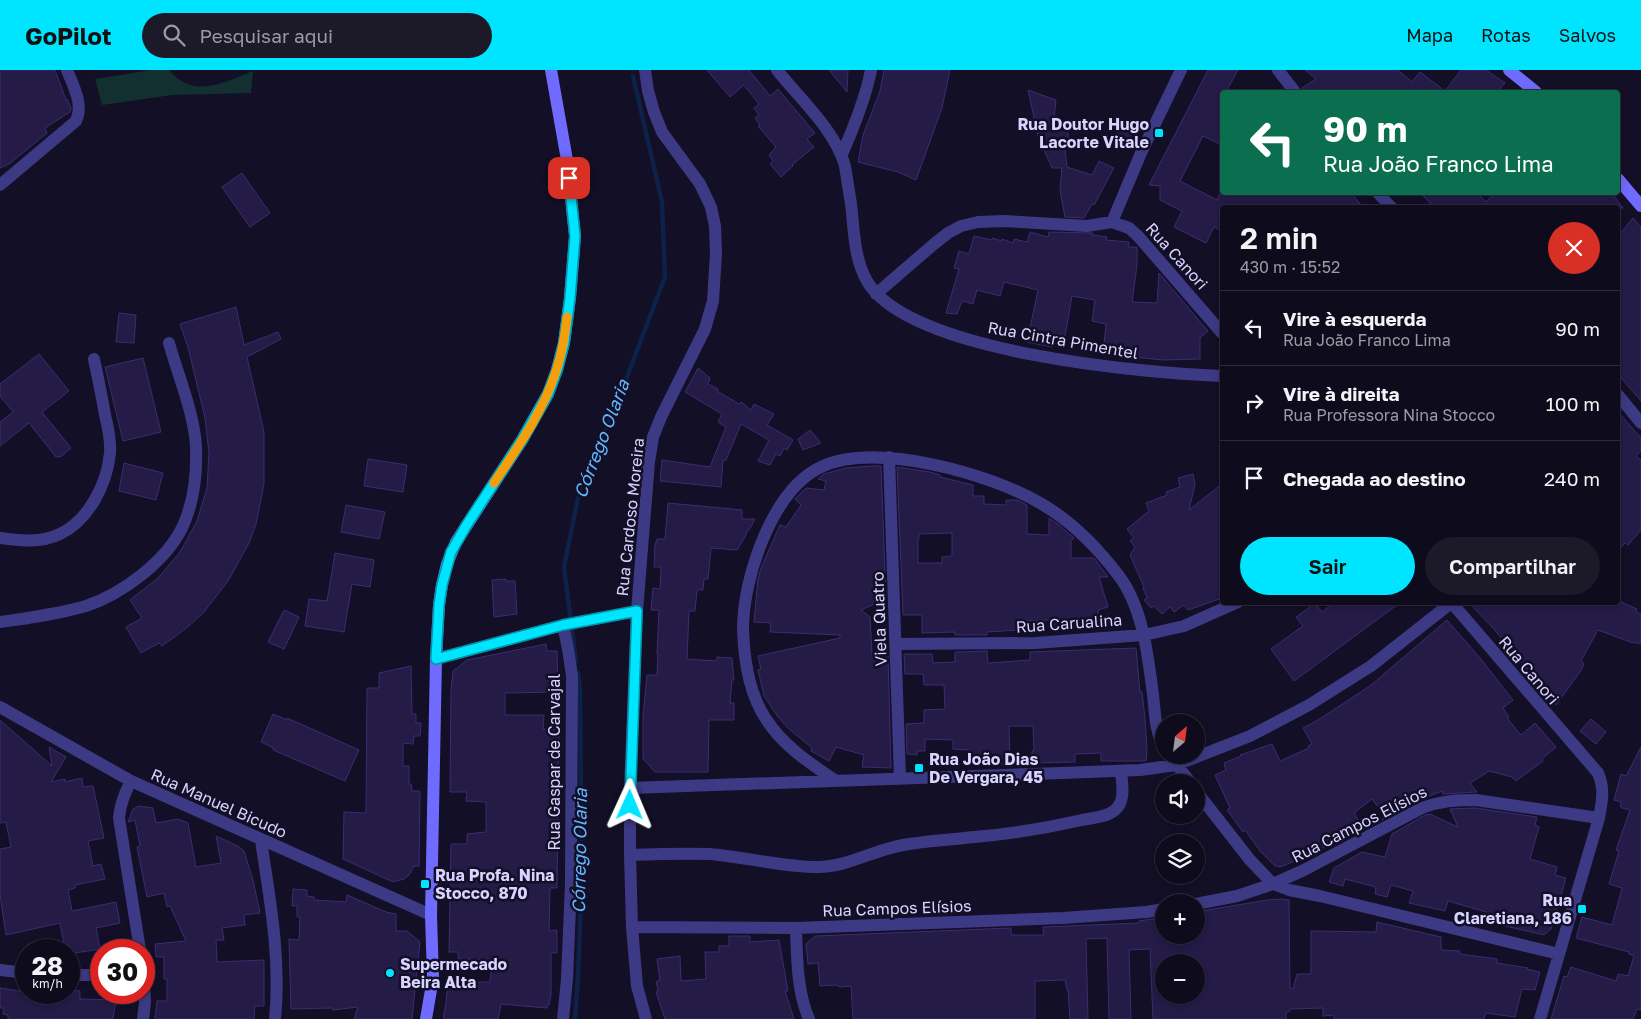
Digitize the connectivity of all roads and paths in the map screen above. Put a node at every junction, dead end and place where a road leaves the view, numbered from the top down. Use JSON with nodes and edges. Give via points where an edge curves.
{"nodes":[{"id":1,"x":67,"y":70,"type":"edge"},
{"id":2,"x":551,"y":70,"type":"edge"},
{"id":3,"x":645,"y":70,"type":"edge"},
{"id":4,"x":777,"y":70,"type":"edge"},
{"id":5,"x":871,"y":70,"type":"edge"},
{"id":6,"x":1181,"y":70,"type":"edge"},
{"id":7,"x":1278,"y":70,"type":"edge"},
{"id":8,"x":1509,"y":70,"type":"edge"},
{"id":9,"x":1293,"y":90,"type":"edge"},
{"id":10,"x":1534,"y":90,"type":"edge"},
{"id":11,"x":842,"y":154,"type":"junction"},
{"id":12,"x":1620,"y":181,"type":"edge"},
{"id":13,"x":0,"y":184,"type":"edge"},
{"id":14,"x":1380,"y":195,"type":"edge"},
{"id":15,"x":1389,"y":205,"type":"edge"},
{"id":16,"x":1641,"y":206,"type":"edge"},
{"id":17,"x":1112,"y":222,"type":"junction"},
{"id":18,"x":876,"y":294,"type":"junction"},
{"id":19,"x":1220,"y":331,"type":"edge"},
{"id":20,"x":169,"y":343,"type":"dead end"},
{"id":21,"x":94,"y":359,"type":"dead end"},
{"id":22,"x":1220,"y":376,"type":"edge"},
{"id":23,"x":1620,"y":397,"type":"edge"},
{"id":24,"x":1641,"y":423,"type":"edge"},
{"id":25,"x":890,"y":457,"type":"junction"},
{"id":26,"x":0,"y":538,"type":"edge"},
{"id":27,"x":1231,"y":605,"type":"edge"},
{"id":28,"x":1448,"y":605,"type":"edge"},
{"id":29,"x":1453,"y":605,"type":"edge"},
{"id":30,"x":637,"y":611,"type":"junction"},
{"id":31,"x":0,"y":622,"type":"edge"},
{"id":32,"x":566,"y":624,"type":"junction"},
{"id":33,"x":1144,"y":635,"type":"junction"},
{"id":34,"x":896,"y":644,"type":"junction"},
{"id":35,"x":436,"y":659,"type":"junction"},
{"id":36,"x":0,"y":707,"type":"edge"},
{"id":37,"x":1155,"y":714,"type":"edge"},
{"id":38,"x":1205,"y":750,"type":"edge"},
{"id":39,"x":1155,"y":764,"type":"edge"},
{"id":40,"x":1175,"y":764,"type":"edge"},
{"id":41,"x":1121,"y":771,"type":"junction"},
{"id":42,"x":1183,"y":774,"type":"edge"},
{"id":43,"x":900,"y":779,"type":"junction"},
{"id":44,"x":131,"y":781,"type":"junction"},
{"id":45,"x":836,"y":781,"type":"junction"},
{"id":46,"x":630,"y":788,"type":"junction"},
{"id":47,"x":1205,"y":802,"type":"edge"},
{"id":48,"x":1599,"y":818,"type":"junction"},
{"id":49,"x":261,"y":841,"type":"junction"},
{"id":50,"x":630,"y":855,"type":"junction"},
{"id":51,"x":1274,"y":884,"type":"junction"},
{"id":52,"x":1205,"y":902,"type":"edge"},
{"id":53,"x":1155,"y":910,"type":"edge"},
{"id":54,"x":431,"y":916,"type":"junction"},
{"id":55,"x":632,"y":927,"type":"junction"},
{"id":56,"x":796,"y":928,"type":"junction"},
{"id":57,"x":138,"y":939,"type":"edge"},
{"id":58,"x":1559,"y":954,"type":"junction"},
{"id":59,"x":0,"y":970,"type":"edge"},
{"id":60,"x":15,"y":972,"type":"edge"},
{"id":61,"x":145,"y":1004,"type":"edge"},
{"id":62,"x":143,"y":1019,"type":"edge"},
{"id":63,"x":275,"y":1019,"type":"edge"},
{"id":64,"x":426,"y":1019,"type":"edge"},
{"id":65,"x":564,"y":1019,"type":"edge"},
{"id":66,"x":646,"y":1019,"type":"edge"},
{"id":67,"x":809,"y":1019,"type":"edge"},
{"id":68,"x":1540,"y":1019,"type":"edge"}],
"edges":[{"from":1,"to":13,"type":"street","via":[[79,103],[76,121]]},
{"from":2,"to":35,"type":"street","via":[[567,160],[575,236],[564,343],[548,394],[536,417],[451,552],[439,605]]},
{"from":3,"to":30,"type":"street","name":"Rua Cardoso Moreira","via":[[648,91],[662,132],[700,184],[711,207],[716,253],[713,301],[705,329],[653,437]]},
{"from":4,"to":11,"type":"street","name":"Rua Cintra Pimentel","via":[[824,126]]},
{"from":5,"to":11,"type":"street","via":[[867,91]]},
{"from":6,"to":17,"type":"street"},
{"from":7,"to":9,"type":"street"},
{"from":8,"to":10,"type":"street"},
{"from":11,"to":18,"type":"street","name":"Rua Cintra Pimentel","via":[[859,263]]},
{"from":12,"to":16,"type":"street"},
{"from":14,"to":15,"type":"street"},
{"from":17,"to":18,"type":"street","via":[[1076,227],[1004,221],[962,226],[941,238]]},
{"from":17,"to":19,"type":"street","name":"Rua Canori","via":[[1129,228],[1138,236]]},
{"from":18,"to":22,"type":"street","name":"Rua Cintra Pimentel","via":[[902,314],[920,322],[1010,350],[1108,367]]},
{"from":20,"to":31,"type":"street","via":[[196,444],[196,475],[182,529],[145,573],[118,591],[89,605],[59,613]]},
{"from":21,"to":26,"type":"street","via":[[110,452],[107,469],[92,504],[79,520],[60,534],[25,541]]},
{"from":23,"to":24,"type":"street"},
{"from":25,"to":33,"type":"street","via":[[921,462],[1002,486],[1040,503],[1070,524],[1097,548],[1121,578]]},
{"from":25,"to":34,"type":"street","name":"Viela Quatro"},
{"from":25,"to":45,"type":"street","via":[[850,459],[822,466],[800,480],[782,501],[768,528],[747,591],[743,629],[752,693],[766,720],[789,746]]},
{"from":27,"to":33,"type":"street","name":"Rua Carualina","via":[[1184,626]]},
{"from":28,"to":38,"type":"street","via":[[1371,666],[1309,705],[1242,739]]},
{"from":29,"to":48,"type":"street","name":"Rua Canori","via":[[1598,774],[1603,795]]},
{"from":30,"to":32,"type":"street"},
{"from":30,"to":46,"type":"street","name":"Rua Cardoso Moreira"},
{"from":32,"to":35,"type":"street"},
{"from":32,"to":65,"type":"street","name":"Rua Gaspar de Carvajal","via":[[572,676],[571,882]]},
{"from":33,"to":34,"type":"street","name":"Rua Carualina","via":[[1035,643]]},
{"from":33,"to":37,"type":"street"},
{"from":34,"to":43,"type":"street","name":"Viela Quatro"},
{"from":35,"to":54,"type":"street"},
{"from":36,"to":44,"type":"street","name":"Rua Manuel Bicudo"},
{"from":39,"to":41,"type":"street"},
{"from":40,"to":42,"type":"street"},
{"from":41,"to":43,"type":"street"},
{"from":41,"to":50,"type":"street","via":[[1120,804],[1107,815],[1058,825],[898,846],[839,864],[820,867],[788,865],[702,854]]},
{"from":43,"to":45,"type":"street"},
{"from":44,"to":49,"type":"street","name":"Rua Manuel Bicudo"},
{"from":44,"to":57,"type":"street","via":[[123,796],[119,818]]},
{"from":45,"to":46,"type":"street"},
{"from":46,"to":50,"type":"street","name":"Rua Cardoso Moreira"},
{"from":47,"to":51,"type":"street","via":[[1250,860]]},
{"from":48,"to":51,"type":"street","name":"Rua Campos Elísios","via":[[1476,800],[1440,802],[1422,808]]},
{"from":48,"to":58,"type":"street","name":"Rua Canori"},
{"from":49,"to":54,"type":"street","name":"Rua Manuel Bicudo"},
{"from":49,"to":63,"type":"street","via":[[273,920]]},
{"from":50,"to":55,"type":"street","name":"Rua Cardoso Moreira"},
{"from":51,"to":52,"type":"street","name":"Rua Campos Elísios"},
{"from":51,"to":58,"type":"street"},
{"from":53,"to":56,"type":"street","name":"Rua Campos Elísios","via":[[1063,918]]},
{"from":54,"to":64,"type":"street","via":[[433,978]]},
{"from":55,"to":56,"type":"street","name":"Rua Campos Elísios"},
{"from":55,"to":66,"type":"street","name":"Rua Cardoso Moreira","via":[[637,986]]},
{"from":56,"to":67,"type":"street","via":[[800,984]]},
{"from":58,"to":68,"type":"street","name":"Rua Canori"},
{"from":59,"to":60,"type":"street"},
{"from":61,"to":62,"type":"street"}]}
